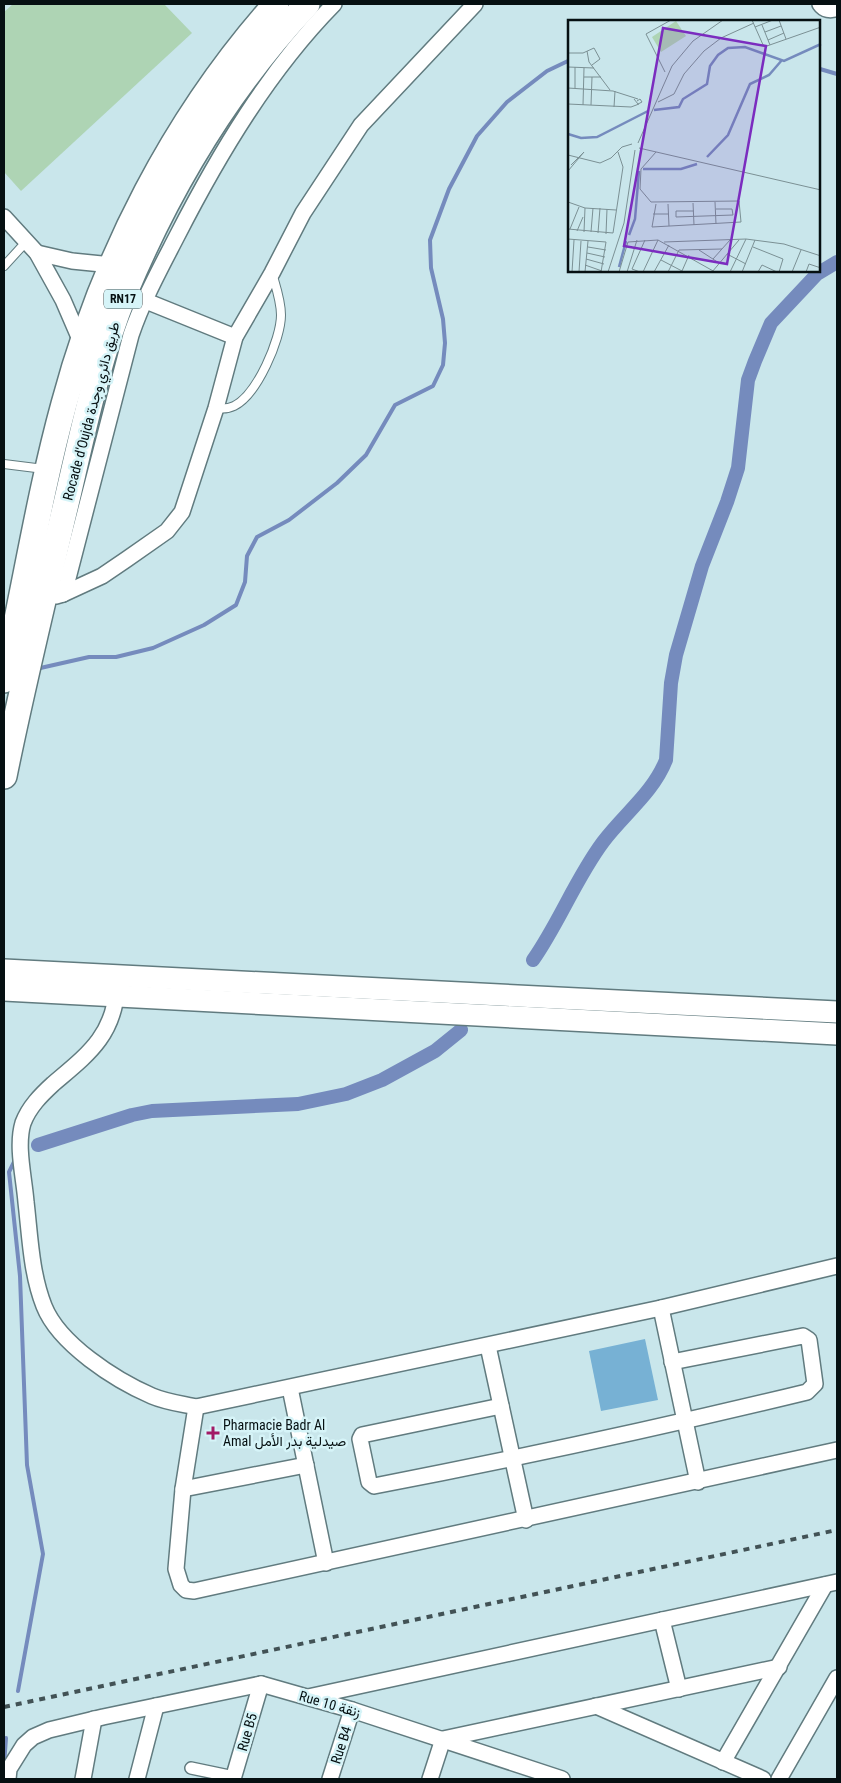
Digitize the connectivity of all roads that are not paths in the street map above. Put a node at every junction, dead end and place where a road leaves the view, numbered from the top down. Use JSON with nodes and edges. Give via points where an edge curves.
{"nodes":[{"id":1,"x":276,"y":4,"type":"edge"},
{"id":2,"x":307,"y":4,"type":"edge"},
{"id":3,"x":334,"y":4,"type":"edge"},
{"id":4,"x":475,"y":4,"type":"edge"},
{"id":5,"x":820,"y":4,"type":"edge"},
{"id":6,"x":837,"y":8,"type":"edge"},
{"id":7,"x":4,"y":217,"type":"edge"},
{"id":8,"x":26,"y":242,"type":"junction"},
{"id":9,"x":37,"y":253,"type":"junction"},
{"id":10,"x":112,"y":265,"type":"junction"},
{"id":11,"x":4,"y":266,"type":"edge"},
{"id":12,"x":272,"y":274,"type":"junction"},
{"id":13,"x":134,"y":297,"type":"junction"},
{"id":14,"x":235,"y":337,"type":"junction"},
{"id":15,"x":82,"y":344,"type":"junction"},
{"id":16,"x":216,"y":408,"type":"junction"},
{"id":17,"x":4,"y":464,"type":"edge"},
{"id":18,"x":49,"y":470,"type":"junction"},
{"id":19,"x":33,"y":599,"type":"edge"},
{"id":20,"x":24,"y":636,"type":"junction"},
{"id":21,"x":4,"y":680,"type":"edge"},
{"id":22,"x":4,"y":776,"type":"edge"},
{"id":23,"x":4,"y":970,"type":"edge"},
{"id":24,"x":117,"y":987,"type":"junction"},
{"id":25,"x":4,"y":990,"type":"edge"},
{"id":26,"x":837,"y":1012,"type":"edge"},
{"id":27,"x":837,"y":1034,"type":"edge"},
{"id":28,"x":837,"y":1266,"type":"edge"},
{"id":29,"x":661,"y":1308,"type":"junction"},
{"id":30,"x":488,"y":1346,"type":"junction"},
{"id":31,"x":672,"y":1362,"type":"junction"},
{"id":32,"x":290,"y":1388,"type":"junction"},
{"id":33,"x":196,"y":1406,"type":"junction"},
{"id":34,"x":501,"y":1406,"type":"junction"},
{"id":35,"x":685,"y":1422,"type":"junction"},
{"id":36,"x":837,"y":1450,"type":"edge"},
{"id":37,"x":513,"y":1459,"type":"junction"},
{"id":38,"x":306,"y":1465,"type":"junction"},
{"id":39,"x":698,"y":1482,"type":"junction"},
{"id":40,"x":183,"y":1489,"type":"junction"},
{"id":41,"x":526,"y":1520,"type":"junction"},
{"id":42,"x":326,"y":1563,"type":"junction"},
{"id":43,"x":831,"y":1583,"type":"edge"},
{"id":44,"x":662,"y":1620,"type":"junction"},
{"id":45,"x":779,"y":1667,"type":"junction"},
{"id":46,"x":837,"y":1678,"type":"edge"},
{"id":47,"x":261,"y":1684,"type":"junction"},
{"id":48,"x":680,"y":1689,"type":"junction"},
{"id":49,"x":307,"y":1697,"type":"junction"},
{"id":50,"x":831,"y":1703,"type":"edge"},
{"id":51,"x":156,"y":1706,"type":"junction"},
{"id":52,"x":596,"y":1706,"type":"junction"},
{"id":53,"x":352,"y":1710,"type":"junction"},
{"id":54,"x":94,"y":1719,"type":"junction"},
{"id":55,"x":443,"y":1739,"type":"junction"},
{"id":56,"x":723,"y":1762,"type":"junction"},
{"id":57,"x":191,"y":1768,"type":"dead end"},
{"id":58,"x":528,"y":1773,"type":"edge"},
{"id":59,"x":234,"y":1778,"type":"edge"},
{"id":60,"x":8,"y":1779,"type":"edge"},
{"id":61,"x":83,"y":1779,"type":"edge"},
{"id":62,"x":137,"y":1779,"type":"edge"},
{"id":63,"x":330,"y":1779,"type":"edge"},
{"id":64,"x":430,"y":1779,"type":"edge"},
{"id":65,"x":562,"y":1779,"type":"edge"},
{"id":66,"x":763,"y":1779,"type":"edge"},
{"id":67,"x":779,"y":1779,"type":"edge"}],
"edges":[{"from":1,"to":10,"type":"highway","name":"Rocade d'Oujda طريق دائري وجدة","number":"RN17","via":[[224,68],[178,136],[140,204]]},
{"from":2,"to":13,"type":"highway","name":"Rocade d'Oujda طريق دائري وجدة","number":"RN17","via":[[256,63],[224,107],[168,203]]},
{"from":3,"to":13,"type":"street","via":[[272,79]]},
{"from":4,"to":12,"type":"street","via":[[361,125],[303,213]]},
{"from":5,"to":6,"type":"street","via":[[830,10]]},
{"from":7,"to":8,"type":"street"},
{"from":8,"to":9,"type":"street"},
{"from":8,"to":11,"type":"lane"},
{"from":9,"to":10,"type":"street"},
{"from":9,"to":15,"type":"street"},
{"from":10,"to":15,"type":"highway","name":"Rocade d'Oujda طريق دائري وجدة","number":"RN17"},
{"from":12,"to":14,"type":"street"},
{"from":12,"to":16,"type":"lane","via":[[281,316],[277,343],[248,393],[236,405]]},
{"from":13,"to":14,"type":"street"},
{"from":13,"to":19,"type":"highway","name":"Rocade d'Oujda طريق دائري وجدة","number":"RN17","via":[[94,389]]},
{"from":14,"to":16,"type":"street"},
{"from":15,"to":18,"type":"highway","name":"Rocade d'Oujda طريق دائري وجدة","number":"RN17"},
{"from":16,"to":19,"type":"street","via":[[187,501],[167,531],[102,576]]},
{"from":17,"to":18,"type":"lane"},
{"from":18,"to":19,"type":"highway","name":"Rocade d'Oujda طريق دائري وجدة","number":"RN17"},
{"from":19,"to":20,"type":"highway","name":"Rocade d'Oujda طريق دائري وجدة","number":"RN17"},
{"from":20,"to":21,"type":"highway","name":"Rocade d'Oujda طريق دائري وجدة","number":"RN17"},
{"from":20,"to":22,"type":"highway","name":"Rocade d'Oujda طريق دائري وجدة","number":"RN17"},
{"from":23,"to":24,"type":"main road"},
{"from":24,"to":25,"type":"main road"},
{"from":24,"to":26,"type":"main road"},
{"from":24,"to":27,"type":"main road"},
{"from":24,"to":33,"type":"street","via":[[110,1022],[94,1049],[40,1096],[23,1123],[21,1146],[31,1253],[44,1307],[56,1327],[88,1357],[152,1396]]},
{"from":28,"to":29,"type":"street"},
{"from":29,"to":30,"type":"street"},
{"from":29,"to":31,"type":"street"},
{"from":30,"to":32,"type":"street"},
{"from":30,"to":34,"type":"street"},
{"from":31,"to":35,"type":"street"},
{"from":31,"to":35,"type":"street","via":[[798,1336],[808,1340],[815,1384],[811,1390]]},
{"from":32,"to":33,"type":"street"},
{"from":32,"to":38,"type":"street"},
{"from":33,"to":40,"type":"street"},
{"from":34,"to":37,"type":"street"},
{"from":34,"to":37,"type":"street","via":[[362,1435],[360,1439],[369,1482],[374,1486]]},
{"from":35,"to":37,"type":"street"},
{"from":35,"to":39,"type":"street"},
{"from":36,"to":39,"type":"street"},
{"from":37,"to":41,"type":"street"},
{"from":38,"to":40,"type":"street"},
{"from":38,"to":42,"type":"street"},
{"from":39,"to":41,"type":"street"},
{"from":40,"to":42,"type":"street","via":[[176,1569],[186,1590]]},
{"from":41,"to":42,"type":"street"},
{"from":43,"to":44,"type":"street"},
{"from":43,"to":45,"type":"street"},
{"from":44,"to":48,"type":"street"},
{"from":44,"to":49,"type":"street"},
{"from":45,"to":48,"type":"street"},
{"from":45,"to":56,"type":"street"},
{"from":46,"to":50,"type":"street"},
{"from":47,"to":49,"type":"street","name":"Rue 10 زنقة"},
{"from":47,"to":51,"type":"street","name":"Rue 10 زنقة"},
{"from":47,"to":59,"type":"street","name":"Rue B5"},
{"from":48,"to":52,"type":"street"},
{"from":49,"to":53,"type":"street","name":"Rue 10 زنقة"},
{"from":50,"to":67,"type":"street"},
{"from":51,"to":54,"type":"street","name":"Rue 10 زنقة"},
{"from":51,"to":62,"type":"street"},
{"from":52,"to":55,"type":"street"},
{"from":52,"to":56,"type":"street"},
{"from":53,"to":55,"type":"street","name":"Rue 10 زنقة"},
{"from":53,"to":63,"type":"street","name":"Rue B4"},
{"from":54,"to":60,"type":"street","name":"Rue 10 زنقة","via":[[33,1737],[9,1769]]},
{"from":54,"to":61,"type":"street"},
{"from":55,"to":58,"type":"street","name":"Rue 10 زنقة"},
{"from":55,"to":64,"type":"street"},
{"from":56,"to":66,"type":"street"},
{"from":57,"to":59,"type":"street"},
{"from":58,"to":65,"type":"street","name":"Rue 10 زنقة"}]}
